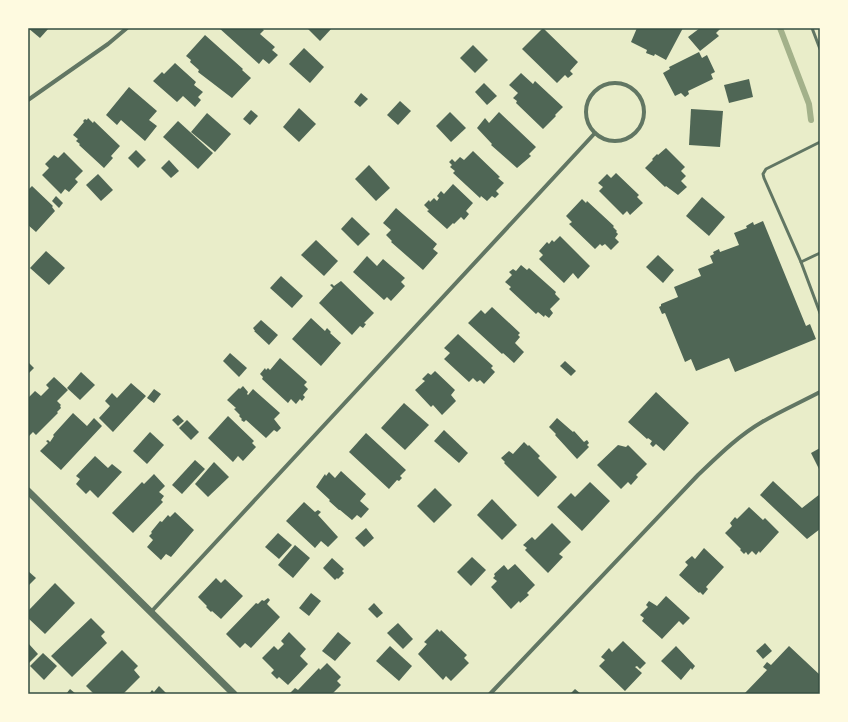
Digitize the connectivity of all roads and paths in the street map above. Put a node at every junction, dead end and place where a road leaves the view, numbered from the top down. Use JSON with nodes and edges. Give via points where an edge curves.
{"nodes":[{"id":1,"x":127,"y":28,"type":"edge"},
{"id":2,"x":812,"y":28,"type":"edge"},
{"id":3,"x":820,"y":49,"type":"edge"},
{"id":4,"x":28,"y":100,"type":"edge"},
{"id":5,"x":595,"y":133,"type":"junction"},
{"id":6,"x":820,"y":142,"type":"edge"},
{"id":7,"x":820,"y":253,"type":"edge"},
{"id":8,"x":801,"y":262,"type":"junction"},
{"id":9,"x":820,"y":313,"type":"edge"},
{"id":10,"x":820,"y":392,"type":"edge"},
{"id":11,"x":28,"y":491,"type":"edge"},
{"id":12,"x":151,"y":612,"type":"junction"},
{"id":13,"x":234,"y":694,"type":"edge"},
{"id":14,"x":490,"y":694,"type":"edge"}],
"edges":[{"from":1,"to":4,"type":"street"},
{"from":2,"to":3,"type":"lane"},
{"from":5,"to":5,"type":"street","via":[[603,139],[613,141],[623,140],[640,129],[645,110],[636,92],[628,86],[619,84],[610,84],[594,92],[588,104],[587,117]]},
{"from":5,"to":12,"type":"street"},
{"from":6,"to":8,"type":"lane","via":[[766,169],[763,174]]},
{"from":7,"to":8,"type":"lane"},
{"from":8,"to":9,"type":"lane"},
{"from":10,"to":14,"type":"street","via":[[762,422],[723,452],[698,475]]},
{"from":11,"to":12,"type":"street"},
{"from":12,"to":13,"type":"street"}]}
